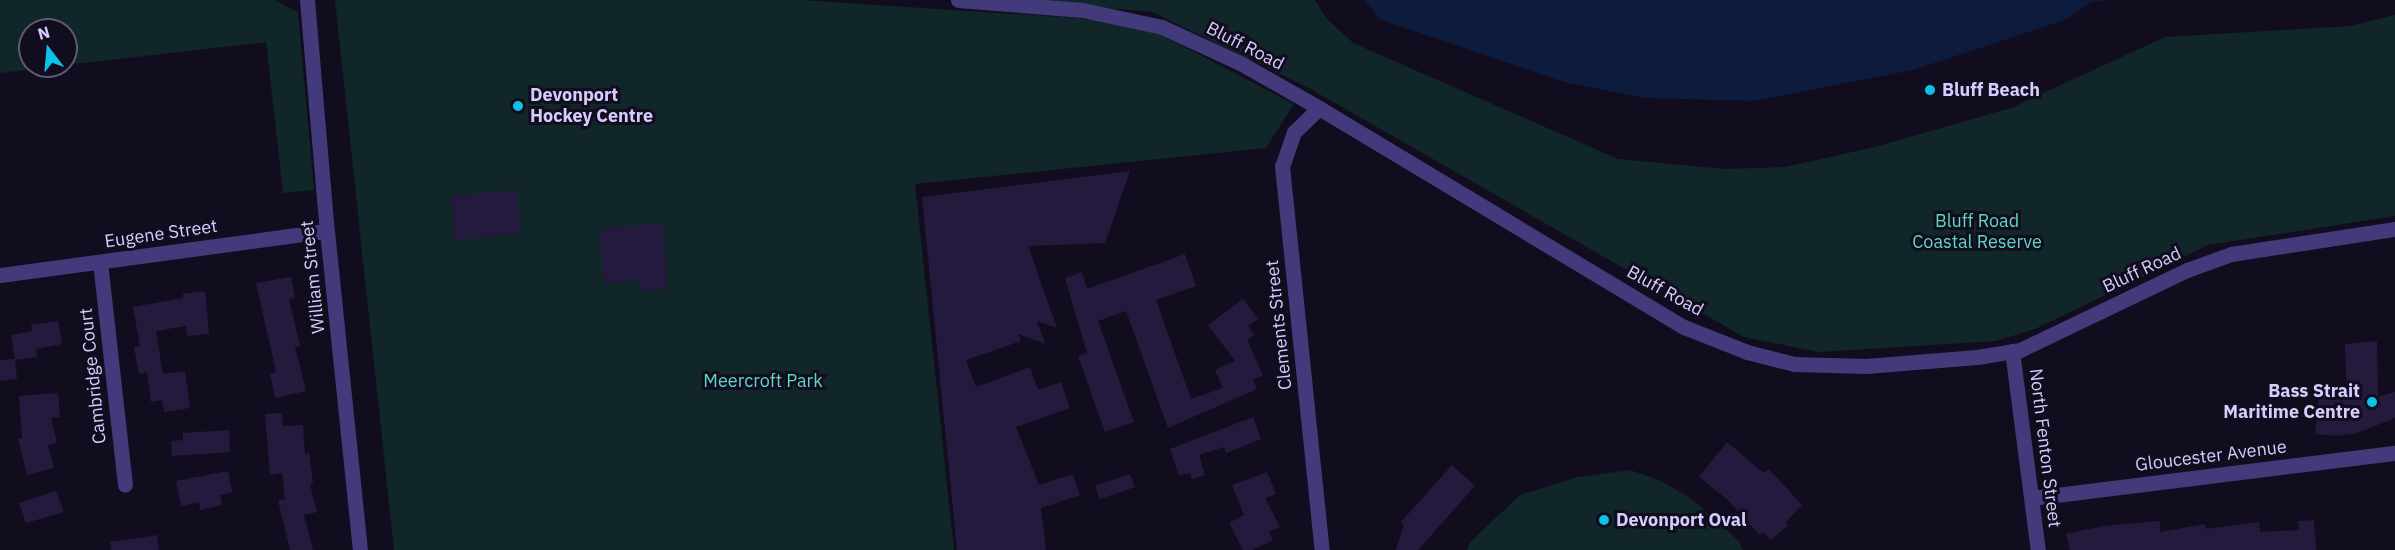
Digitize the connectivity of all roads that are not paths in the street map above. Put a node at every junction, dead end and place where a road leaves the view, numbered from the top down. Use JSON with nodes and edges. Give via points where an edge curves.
{"nodes":[{"id":1,"x":308,"y":0,"type":"edge"},
{"id":2,"x":958,"y":0,"type":"edge"},
{"id":3,"x":1319,"y":108,"type":"junction"},
{"id":4,"x":2395,"y":229,"type":"edge"},
{"id":5,"x":327,"y":231,"type":"junction"},
{"id":6,"x":100,"y":262,"type":"junction"},
{"id":7,"x":0,"y":275,"type":"edge"},
{"id":8,"x":2012,"y":351,"type":"junction"},
{"id":9,"x":2395,"y":453,"type":"edge"},
{"id":10,"x":124,"y":485,"type":"dead end"},
{"id":11,"x":2032,"y":498,"type":"junction"},
{"id":12,"x":360,"y":550,"type":"edge"},
{"id":13,"x":1322,"y":550,"type":"edge"},
{"id":14,"x":2038,"y":550,"type":"edge"}],
"edges":[{"from":1,"to":5,"type":"street","name":"William Street"},
{"from":2,"to":3,"type":"street","name":"Bluff Road","via":[[1083,10],[1162,27],[1242,64]]},
{"from":3,"to":8,"type":"street","name":"Bluff Road","via":[[1684,327],[1747,352],[1794,364],[1866,366]]},
{"from":3,"to":13,"type":"street","name":"Clements Street","via":[[1294,132],[1282,166]]},
{"from":4,"to":8,"type":"street","name":"Bluff Road","via":[[2231,254],[2187,270]]},
{"from":5,"to":6,"type":"street","name":"Eugene Street"},
{"from":5,"to":12,"type":"street","name":"William Street"},
{"from":6,"to":7,"type":"street","name":"Eugene Street"},
{"from":6,"to":10,"type":"street","name":"Cambridge Court"},
{"from":8,"to":11,"type":"street","name":"North Fenton Street"},
{"from":9,"to":11,"type":"street","name":"Gloucester Avenue"},
{"from":11,"to":14,"type":"street","name":"North Fenton Street"}]}
